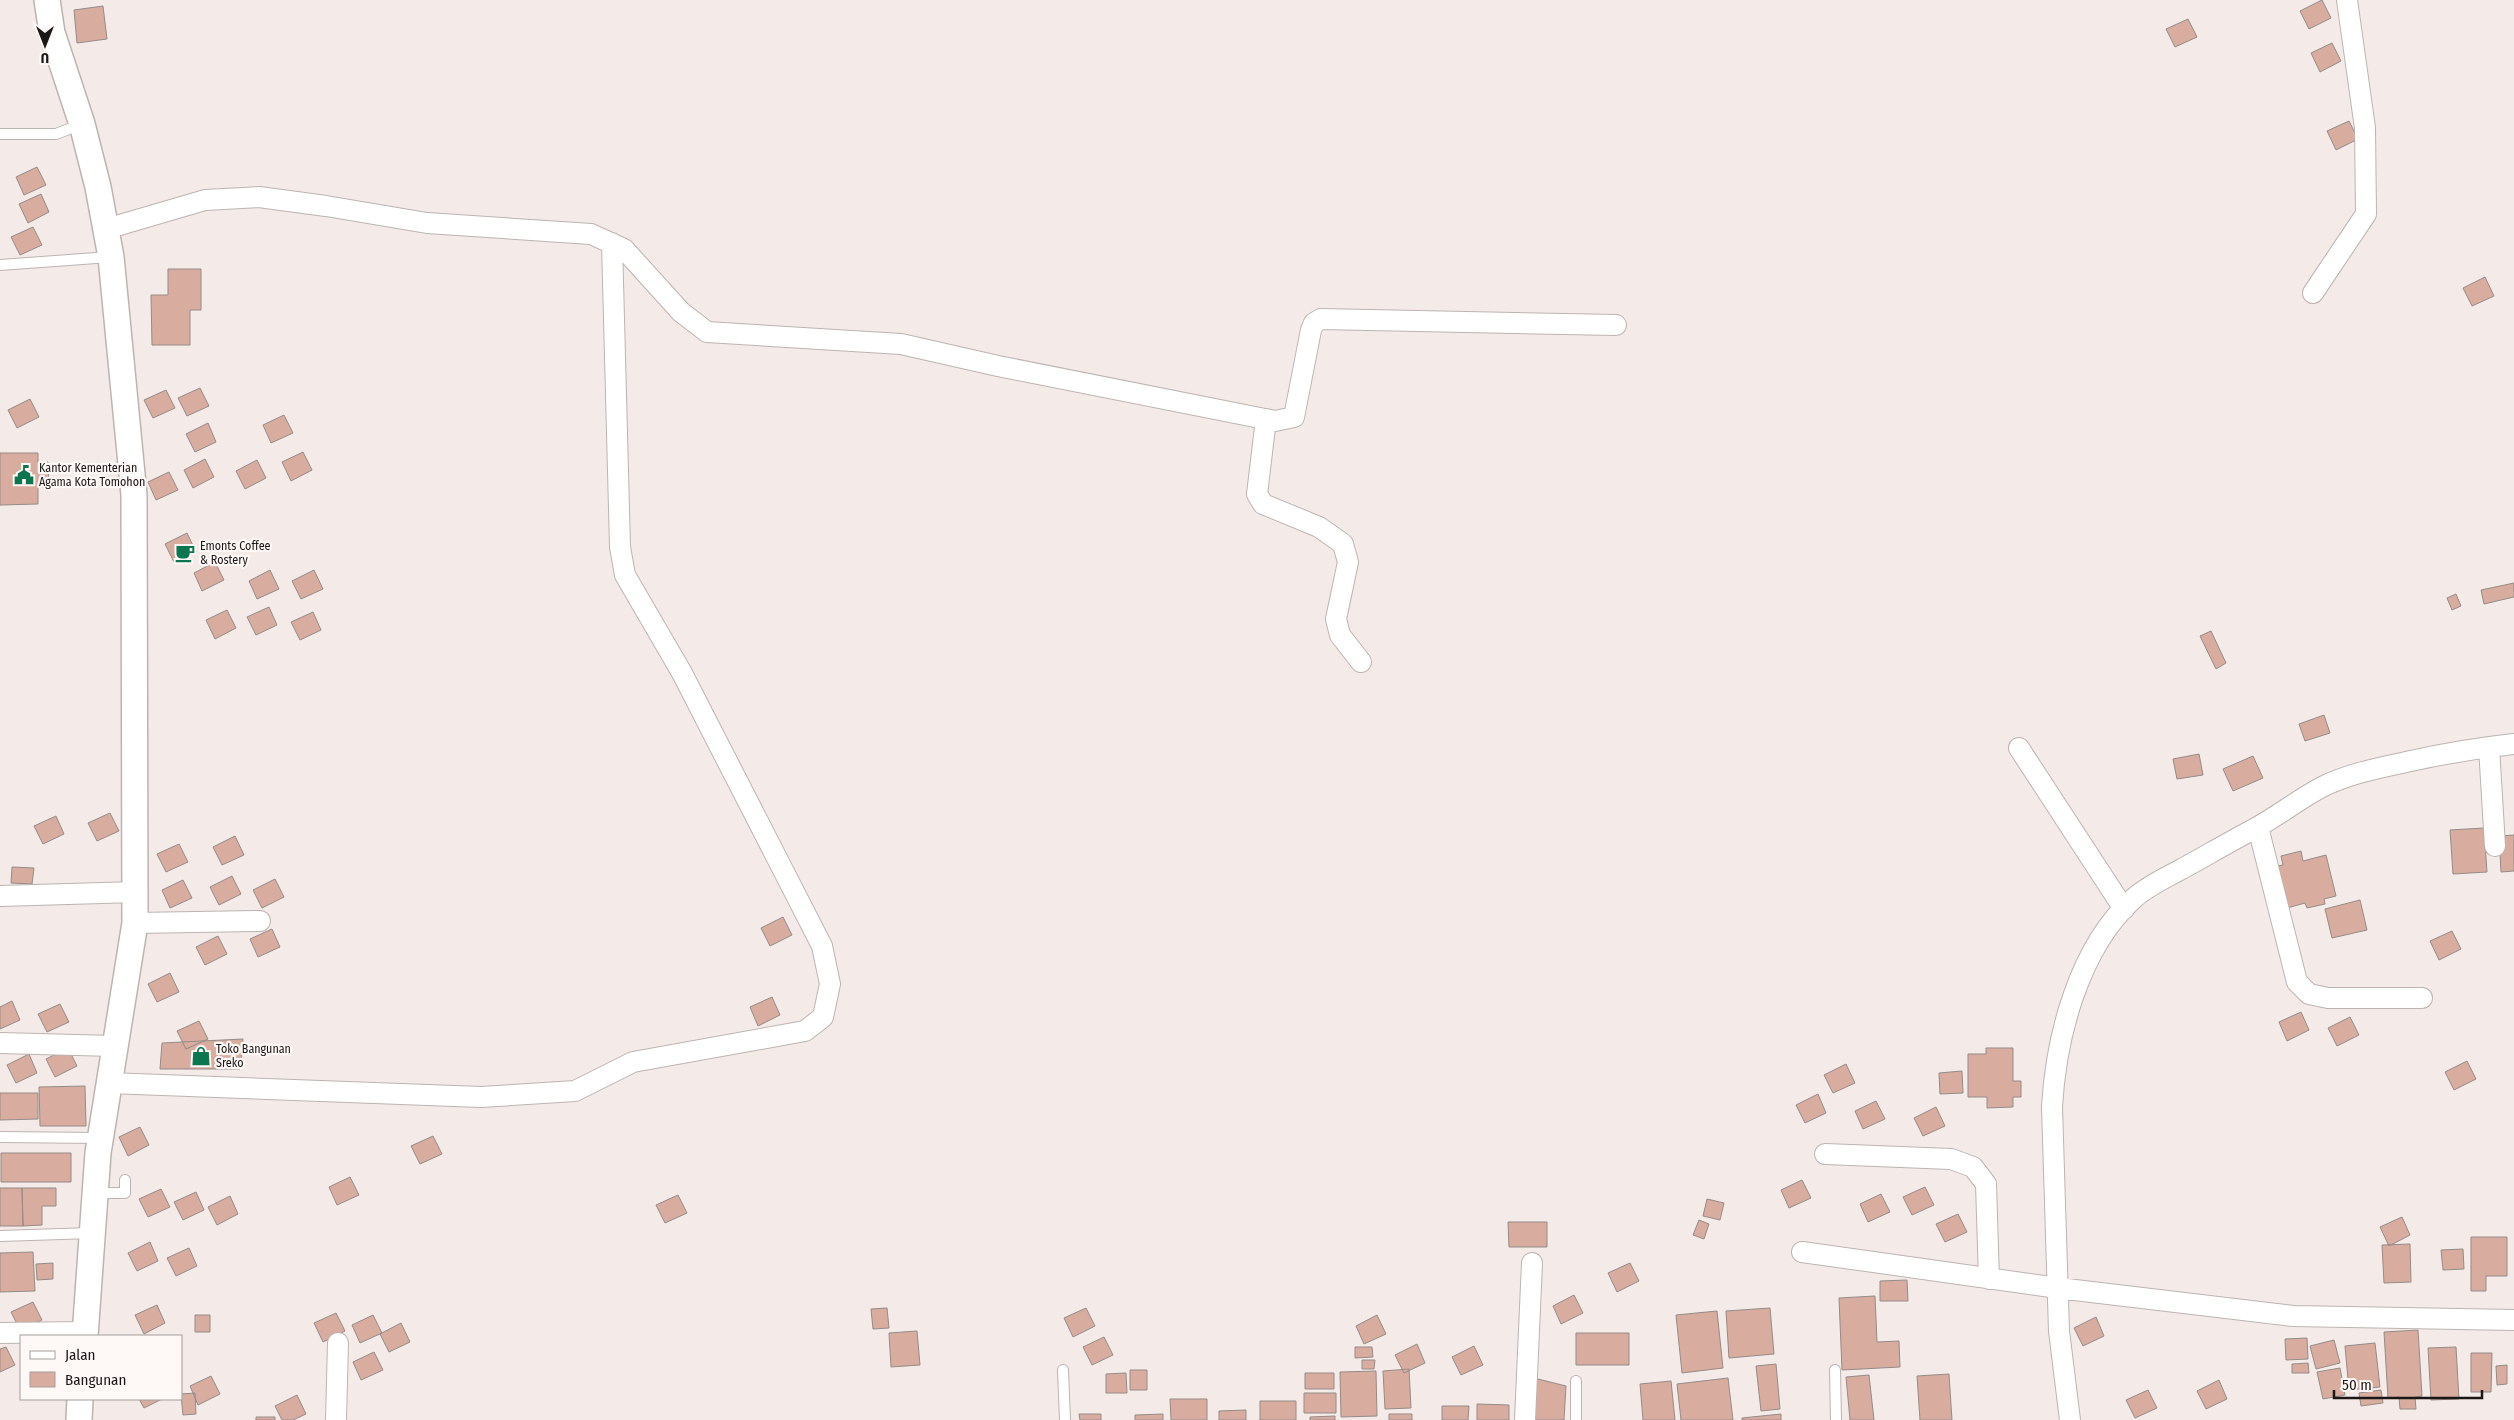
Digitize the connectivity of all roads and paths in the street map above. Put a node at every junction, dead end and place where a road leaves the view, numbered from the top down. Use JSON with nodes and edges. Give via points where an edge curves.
{"nodes":[{"id":1,"x":47,"y":0,"type":"edge"},
{"id":2,"x":2347,"y":0,"type":"edge"},
{"id":3,"x":82,"y":124,"type":"junction"},
{"id":4,"x":0,"y":134,"type":"edge"},
{"id":5,"x":106,"y":228,"type":"junction"},
{"id":6,"x":612,"y":243,"type":"junction"},
{"id":7,"x":111,"y":257,"type":"junction"},
{"id":8,"x":0,"y":265,"type":"edge"},
{"id":9,"x":2313,"y":293,"type":"dead end"},
{"id":10,"x":1616,"y":325,"type":"dead end"},
{"id":11,"x":1266,"y":419,"type":"junction"},
{"id":12,"x":1362,"y":662,"type":"dead end"},
{"id":13,"x":2514,"y":744,"type":"edge"},
{"id":14,"x":2489,"y":746,"type":"junction"},
{"id":15,"x":2019,"y":748,"type":"dead end"},
{"id":16,"x":2258,"y":827,"type":"junction"},
{"id":17,"x":2495,"y":846,"type":"dead end"},
{"id":18,"x":136,"y":892,"type":"junction"},
{"id":19,"x":0,"y":896,"type":"edge"},
{"id":20,"x":2124,"y":909,"type":"junction"},
{"id":21,"x":260,"y":921,"type":"dead end"},
{"id":22,"x":134,"y":923,"type":"junction"},
{"id":23,"x":2422,"y":998,"type":"dead end"},
{"id":24,"x":0,"y":1043,"type":"edge"},
{"id":25,"x":114,"y":1046,"type":"junction"},
{"id":26,"x":108,"y":1083,"type":"junction"},
{"id":27,"x":0,"y":1137,"type":"edge"},
{"id":28,"x":100,"y":1138,"type":"junction"},
{"id":29,"x":1825,"y":1154,"type":"dead end"},
{"id":30,"x":125,"y":1180,"type":"dead end"},
{"id":31,"x":95,"y":1193,"type":"junction"},
{"id":32,"x":92,"y":1233,"type":"junction"},
{"id":33,"x":0,"y":1236,"type":"edge"},
{"id":34,"x":1802,"y":1252,"type":"dead end"},
{"id":35,"x":1532,"y":1263,"type":"dead end"},
{"id":36,"x":1989,"y":1278,"type":"junction"},
{"id":37,"x":2058,"y":1288,"type":"junction"},
{"id":38,"x":2514,"y":1320,"type":"edge"},
{"id":39,"x":0,"y":1333,"type":"edge"},
{"id":40,"x":85,"y":1334,"type":"edge"},
{"id":41,"x":338,"y":1343,"type":"dead end"},
{"id":42,"x":1063,"y":1370,"type":"dead end"},
{"id":43,"x":1835,"y":1370,"type":"dead end"},
{"id":44,"x":1576,"y":1382,"type":"dead end"},
{"id":45,"x":80,"y":1400,"type":"edge"},
{"id":46,"x":79,"y":1420,"type":"edge"},
{"id":47,"x":336,"y":1420,"type":"edge"},
{"id":48,"x":1064,"y":1420,"type":"edge"},
{"id":49,"x":1525,"y":1420,"type":"edge"},
{"id":50,"x":1576,"y":1420,"type":"edge"},
{"id":51,"x":1836,"y":1420,"type":"edge"},
{"id":52,"x":2070,"y":1420,"type":"edge"}],
"edges":[{"from":1,"to":3,"type":"street","via":[[52,33]]},
{"from":2,"to":9,"type":"street","via":[[2365,128],[2366,214]]},
{"from":3,"to":4,"type":"lane","via":[[56,134]]},
{"from":3,"to":5,"type":"street"},
{"from":5,"to":6,"type":"street","via":[[205,200],[259,197],[427,223],[591,234]]},
{"from":5,"to":7,"type":"street"},
{"from":6,"to":11,"type":"street","via":[[624,249],[681,312],[707,332],[902,344]]},
{"from":6,"to":26,"type":"street","via":[[620,548],[625,574],[682,673],[822,946],[830,984],[823,1017],[805,1031],[633,1062],[575,1091],[481,1097]]},
{"from":7,"to":8,"type":"lane"},
{"from":7,"to":18,"type":"street","via":[[134,495]]},
{"from":10,"to":11,"type":"street","via":[[1321,319],[1311,330],[1294,417],[1275,421]]},
{"from":11,"to":12,"type":"street","via":[[1257,494],[1263,504],[1318,527],[1343,544],[1348,562],[1336,619],[1340,635]]},
{"from":13,"to":14,"type":"street"},
{"from":14,"to":16,"type":"street","via":[[2384,766],[2344,778],[2323,786]]},
{"from":14,"to":17,"type":"street"},
{"from":15,"to":20,"type":"street"},
{"from":16,"to":20,"type":"street","via":[[2151,886]]},
{"from":16,"to":23,"type":"street","via":[[2297,982],[2309,994],[2328,998]]},
{"from":18,"to":19,"type":"street"},
{"from":18,"to":22,"type":"street"},
{"from":20,"to":37,"type":"street","via":[[2090,958],[2072,1002],[2054,1073],[2052,1106]]},
{"from":21,"to":22,"type":"street"},
{"from":22,"to":25,"type":"street"},
{"from":24,"to":25,"type":"street"},
{"from":25,"to":26,"type":"street"},
{"from":26,"to":28,"type":"street"},
{"from":27,"to":28,"type":"lane"},
{"from":28,"to":31,"type":"street"},
{"from":29,"to":36,"type":"street","via":[[1951,1159],[1973,1167],[1986,1184]]},
{"from":30,"to":31,"type":"lane","via":[[125,1194]]},
{"from":31,"to":32,"type":"street"},
{"from":32,"to":33,"type":"lane"},
{"from":32,"to":40,"type":"street"},
{"from":34,"to":36,"type":"street"},
{"from":35,"to":49,"type":"street"},
{"from":36,"to":37,"type":"street"},
{"from":37,"to":38,"type":"street","via":[[2293,1316]]},
{"from":37,"to":52,"type":"street","via":[[2059,1331]]},
{"from":39,"to":40,"type":"street"},
{"from":41,"to":47,"type":"street"},
{"from":42,"to":48,"type":"lane"},
{"from":43,"to":51,"type":"lane"},
{"from":44,"to":50,"type":"lane"},
{"from":45,"to":46,"type":"street"}]}
